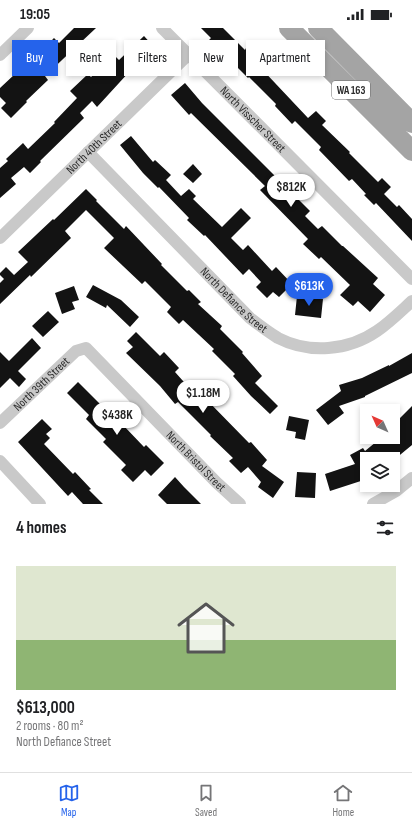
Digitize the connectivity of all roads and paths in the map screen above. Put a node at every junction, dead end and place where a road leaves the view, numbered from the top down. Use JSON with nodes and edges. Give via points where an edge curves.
{"nodes":[{"id":1,"x":28,"y":28,"type":"edge"},
{"id":2,"x":162,"y":28,"type":"edge"},
{"id":3,"x":289,"y":28,"type":"edge"},
{"id":4,"x":318,"y":28,"type":"edge"},
{"id":5,"x":0,"y":55,"type":"edge"},
{"id":6,"x":188,"y":55,"type":"junction"},
{"id":7,"x":412,"y":123,"type":"edge"},
{"id":8,"x":88,"y":152,"type":"junction"},
{"id":9,"x":412,"y":152,"type":"edge"},
{"id":10,"x":0,"y":238,"type":"edge"},
{"id":11,"x":412,"y":279,"type":"edge"},
{"id":12,"x":412,"y":301,"type":"edge"},
{"id":13,"x":86,"y":348,"type":"joint"},
{"id":14,"x":0,"y":423,"type":"edge"},
{"id":15,"x":0,"y":461,"type":"edge"},
{"id":16,"x":412,"y":478,"type":"edge"},
{"id":17,"x":40,"y":504,"type":"edge"},
{"id":18,"x":240,"y":504,"type":"edge"},
{"id":19,"x":373,"y":504,"type":"edge"}],
"edges":[{"from":1,"to":5,"type":"street"},
{"from":2,"to":6,"type":"street","name":"North Visscher Street"},
{"from":3,"to":9,"type":"main road","number":"WA 163"},
{"from":4,"to":7,"type":"main road","number":"WA 163"},
{"from":6,"to":8,"type":"street","name":"North 40th Street"},
{"from":6,"to":11,"type":"street","name":"North Visscher Street"},
{"from":8,"to":10,"type":"street","name":"North 40th Street"},
{"from":8,"to":12,"type":"street","name":"North Defiance Street","via":[[250,318],[276,337],[301,346],[328,348],[351,343],[377,331]]},
{"from":13,"to":14,"type":"street","name":"North 39th Street","via":[[76,351]]},
{"from":13,"to":18,"type":"street","name":"North Bristol Street"},
{"from":15,"to":17,"type":"street"},
{"from":16,"to":19,"type":"street"}]}
